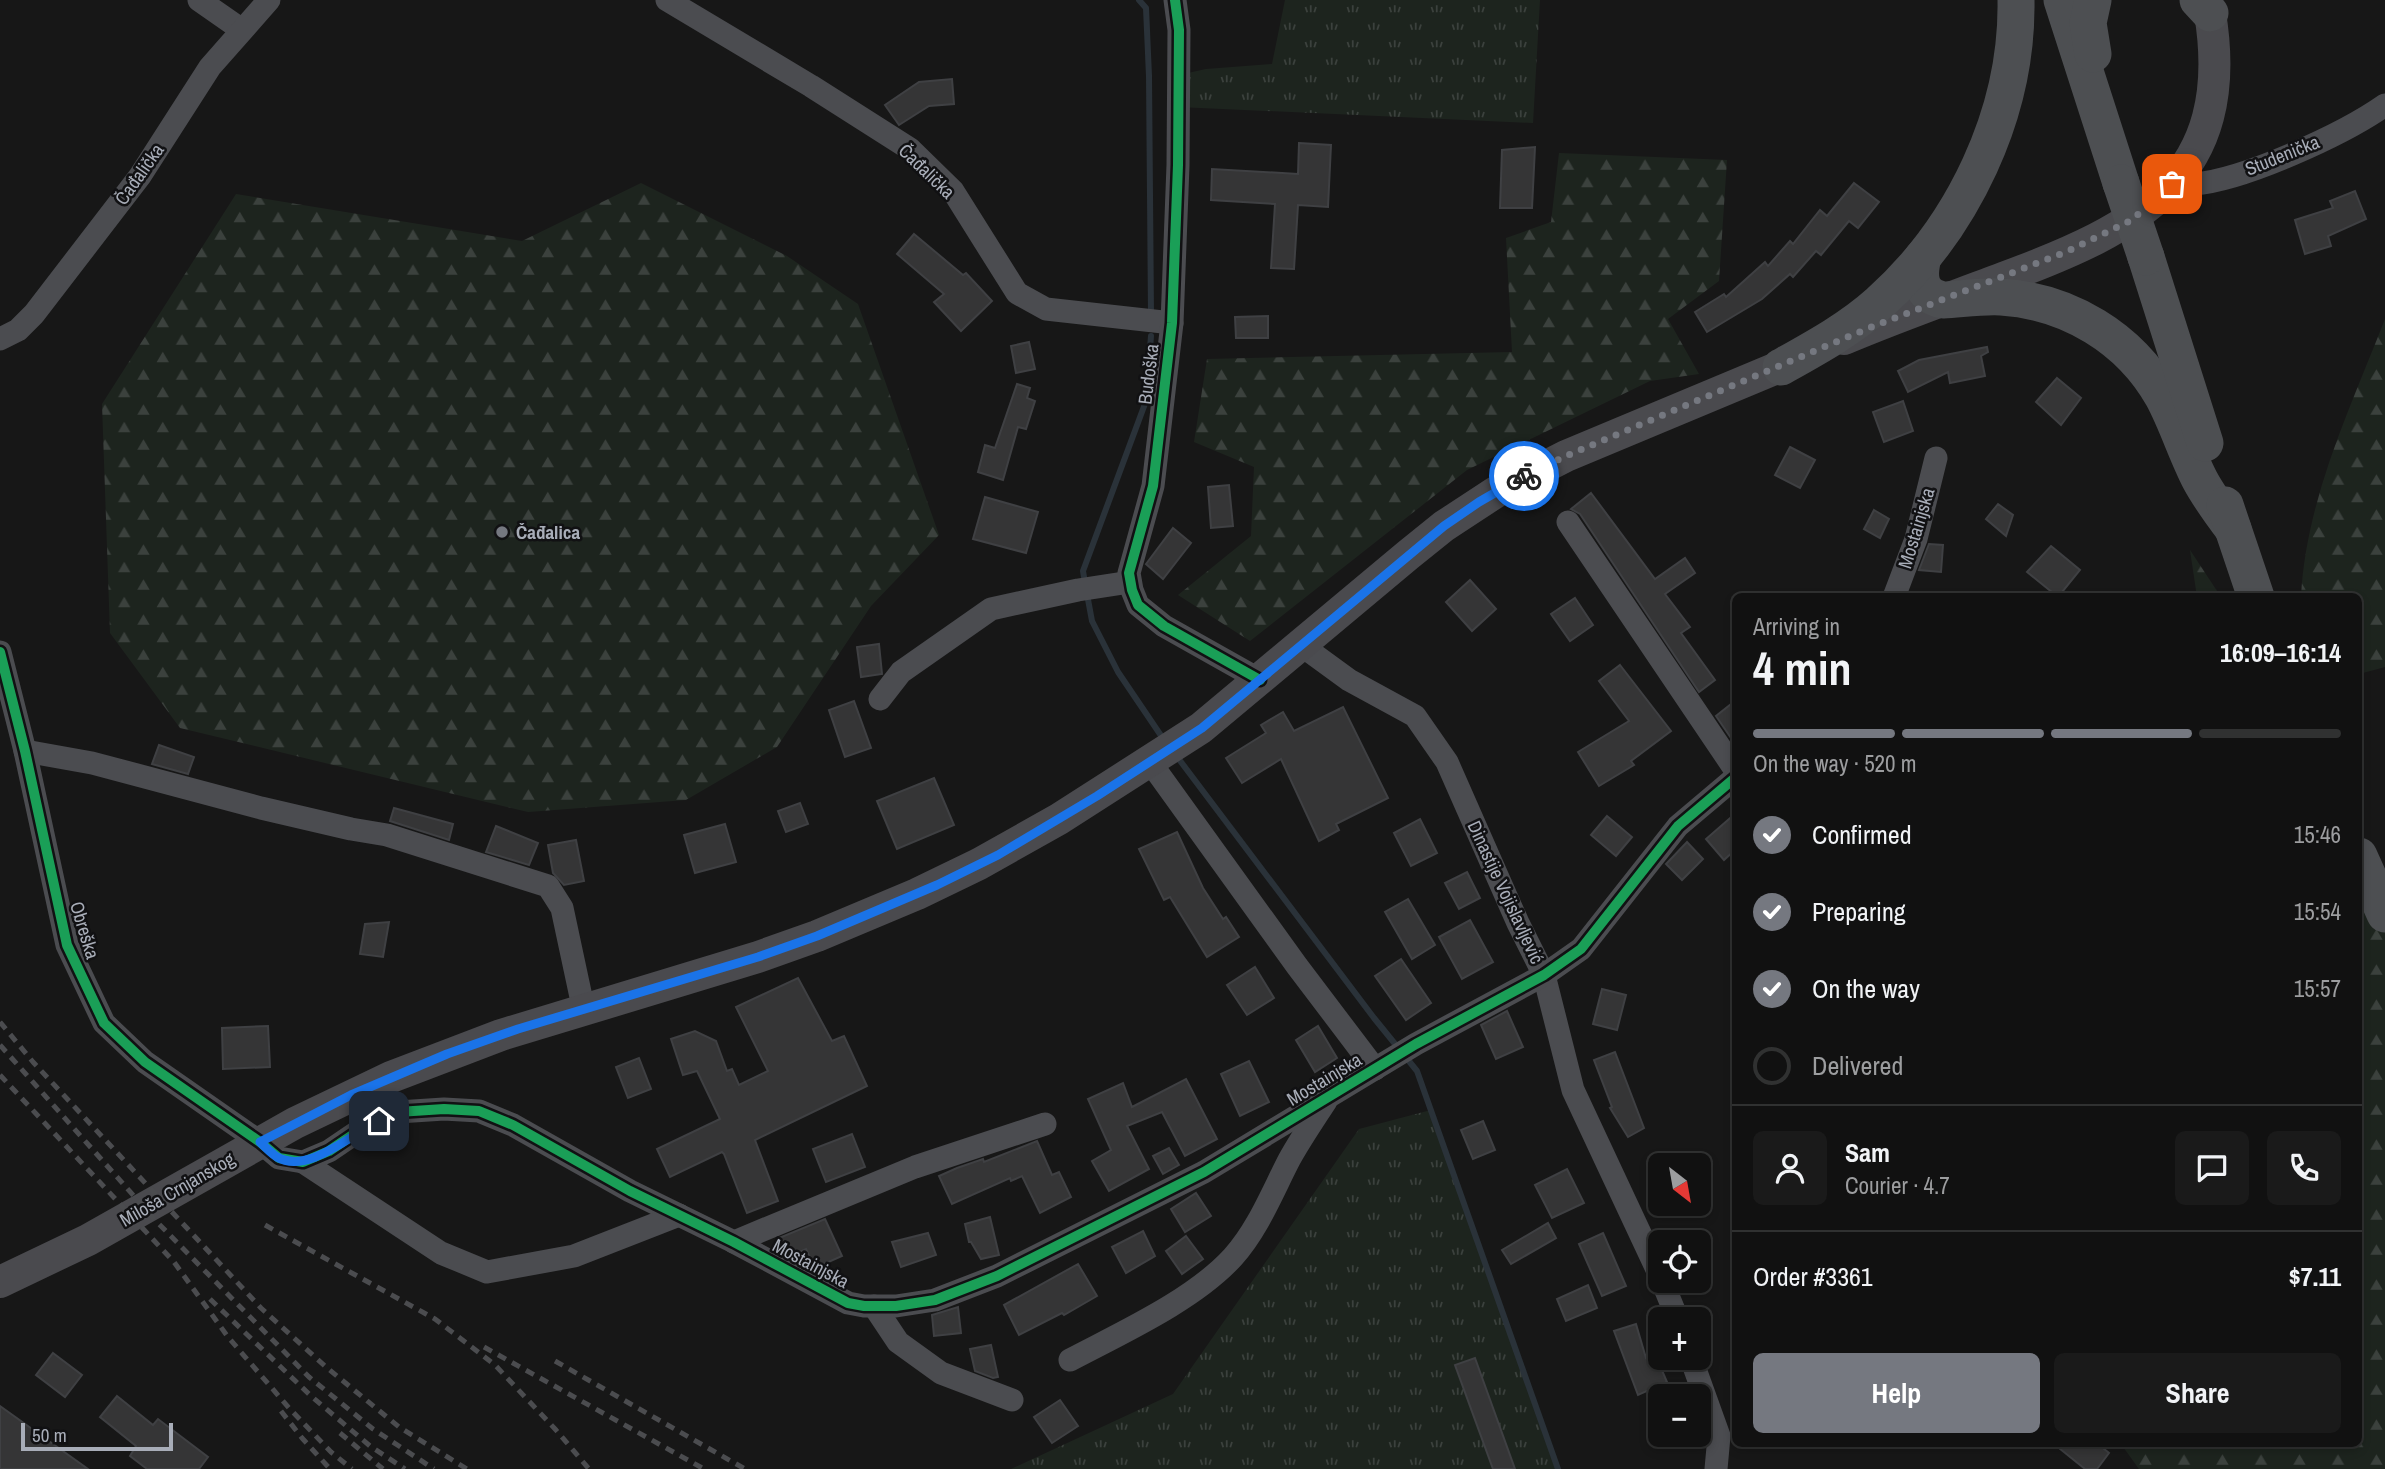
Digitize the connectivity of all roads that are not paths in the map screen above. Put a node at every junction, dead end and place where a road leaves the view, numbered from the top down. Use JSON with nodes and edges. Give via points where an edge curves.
{"nodes":[{"id":1,"x":199,"y":0,"type":"edge"},
{"id":2,"x":270,"y":0,"type":"edge"},
{"id":3,"x":667,"y":0,"type":"edge"},
{"id":4,"x":1175,"y":0,"type":"edge"},
{"id":5,"x":2017,"y":0,"type":"edge"},
{"id":6,"x":2062,"y":0,"type":"edge"},
{"id":7,"x":2093,"y":0,"type":"edge"},
{"id":8,"x":2205,"y":4,"type":"edge"},
{"id":9,"x":242,"y":30,"type":"junction"},
{"id":10,"x":2385,"y":105,"type":"edge"},
{"id":11,"x":2119,"y":176,"type":"junction"},
{"id":12,"x":2172,"y":184,"type":"junction"},
{"id":13,"x":1923,"y":257,"type":"junction"},
{"id":14,"x":1943,"y":300,"type":"junction"},
{"id":15,"x":1172,"y":323,"type":"junction"},
{"id":16,"x":0,"y":339,"type":"edge"},
{"id":17,"x":1781,"y":367,"type":"junction"},
{"id":18,"x":1936,"y":458,"type":"dead end"},
{"id":19,"x":1568,"y":522,"type":"dead end"},
{"id":20,"x":2233,"y":528,"type":"junction"},
{"id":21,"x":1119,"y":583,"type":"junction"},
{"id":22,"x":1896,"y":593,"type":"edge"},
{"id":23,"x":2255,"y":593,"type":"edge"},
{"id":24,"x":1301,"y":645,"type":"junction"},
{"id":25,"x":0,"y":652,"type":"edge"},
{"id":26,"x":1260,"y":680,"type":"junction"},
{"id":27,"x":880,"y":699,"type":"dead end"},
{"id":28,"x":25,"y":751,"type":"junction"},
{"id":29,"x":1156,"y":758,"type":"junction"},
{"id":30,"x":1732,"y":768,"type":"edge"},
{"id":31,"x":1732,"y":778,"type":"edge"},
{"id":32,"x":2362,"y":863,"type":"edge"},
{"id":33,"x":2385,"y":914,"type":"edge"},
{"id":34,"x":1544,"y":975,"type":"junction"},
{"id":35,"x":584,"y":1011,"type":"junction"},
{"id":36,"x":1379,"y":1067,"type":"junction"},
{"id":37,"x":1327,"y":1098,"type":"junction"},
{"id":38,"x":1045,"y":1124,"type":"dead end"},
{"id":39,"x":260,"y":1142,"type":"junction"},
{"id":40,"x":303,"y":1162,"type":"junction"},
{"id":41,"x":679,"y":1215,"type":"junction"},
{"id":42,"x":734,"y":1242,"type":"junction"},
{"id":43,"x":1648,"y":1249,"type":"edge"},
{"id":44,"x":0,"y":1282,"type":"edge"},
{"id":45,"x":874,"y":1306,"type":"junction"},
{"id":46,"x":1070,"y":1360,"type":"dead end"},
{"id":47,"x":1695,"y":1370,"type":"edge"},
{"id":48,"x":1012,"y":1400,"type":"dead end"},
{"id":49,"x":1716,"y":1469,"type":"edge"}],
"edges":[{"from":1,"to":9,"type":"street"},
{"from":2,"to":9,"type":"street","name":"Čađalička"},
{"from":3,"to":15,"type":"street","name":"Čađalička","via":[[910,149],[953,191],[1017,293],[1046,309]]},
{"from":4,"to":15,"type":"street","name":"Budoška","via":[[1178,153]]},
{"from":5,"to":13,"type":"main road","via":[[2010,70],[1992,135],[1964,196]]},
{"from":6,"to":11,"type":"main road"},
{"from":7,"to":11,"type":"main road","via":[[2089,37]]},
{"from":8,"to":12,"type":"main road","via":[[2215,54],[2212,101],[2199,141]]},
{"from":9,"to":16,"type":"street","name":"Čađalička","via":[[210,67],[140,176],[34,314]]},
{"from":10,"to":12,"type":"street","name":"Studenička","via":[[2360,122],[2273,160],[2203,182]]},
{"from":11,"to":20,"type":"main road","bridge":true},
{"from":12,"to":14,"type":"main road","via":[[2143,211],[2110,232]]},
{"from":13,"to":14,"type":"main road","via":[[1921,285],[1930,296]]},
{"from":13,"to":17,"type":"main road","via":[[1861,318]]},
{"from":14,"to":17,"type":"main road"},
{"from":14,"to":20,"type":"main road","via":[[2025,299],[2071,313],[2106,334],[2153,381],[2199,479]]},
{"from":15,"to":21,"type":"street","name":"Budoška","via":[[1153,486],[1129,573]]},
{"from":17,"to":24,"type":"main road","via":[[1566,456],[1496,492],[1444,526]]},
{"from":18,"to":22,"type":"street","name":"Mostainjska","via":[[1916,539]]},
{"from":19,"to":30,"type":"street"},
{"from":20,"to":23,"type":"main road"},
{"from":21,"to":26,"type":"street","via":[[1164,626]]},
{"from":21,"to":27,"type":"street","via":[[990,609],[901,672]]},
{"from":24,"to":26,"type":"main road"},
{"from":24,"to":34,"type":"street","name":"Dinastije Vojislavljević","via":[[1349,680],[1415,716],[1447,762]]},
{"from":25,"to":28,"type":"street","name":"Obreška"},
{"from":26,"to":29,"type":"main road","name":"Miloša Crnjanskog"},
{"from":28,"to":35,"type":"street","via":[[387,835],[548,886],[562,908]]},
{"from":28,"to":39,"type":"street","name":"Obreška","via":[[68,945],[104,1023],[145,1062]]},
{"from":29,"to":35,"type":"main road","name":"Miloša Crnjanskog","via":[[998,855],[917,894],[779,950]]},
{"from":29,"to":36,"type":"street","via":[[1297,966]]},
{"from":31,"to":34,"type":"street","via":[[1678,826],[1581,949]]},
{"from":32,"to":33,"type":"main road"},
{"from":34,"to":36,"type":"street","name":"Mostainjska"},
{"from":34,"to":43,"type":"street","name":"Dinastije Vojislavljević","via":[[1573,1090]]},
{"from":35,"to":39,"type":"main road","name":"Miloša Crnjanskog","via":[[411,1068]]},
{"from":36,"to":37,"type":"street","name":"Mostainjska"},
{"from":37,"to":45,"type":"street","name":"Mostainjska","via":[[1204,1172],[997,1276],[935,1300]]},
{"from":37,"to":46,"type":"street","via":[[1254,1228],[1232,1258],[1147,1320]]},
{"from":38,"to":42,"type":"street","via":[[915,1167]]},
{"from":39,"to":40,"type":"street","via":[[279,1158]]},
{"from":39,"to":44,"type":"main road","name":"Miloša Crnjanskog","via":[[88,1240]]},
{"from":40,"to":41,"type":"street","name":"Mostainjska","via":[[398,1112],[479,1111]]},
{"from":40,"to":41,"type":"street","via":[[441,1253],[487,1272],[575,1256]]},
{"from":41,"to":42,"type":"street","name":"Mostainjska"},
{"from":42,"to":45,"type":"street","name":"Mostainjska","via":[[848,1303]]},
{"from":45,"to":48,"type":"street","via":[[898,1342],[941,1373]]},
{"from":47,"to":49,"type":"street","via":[[1718,1436]]}]}
